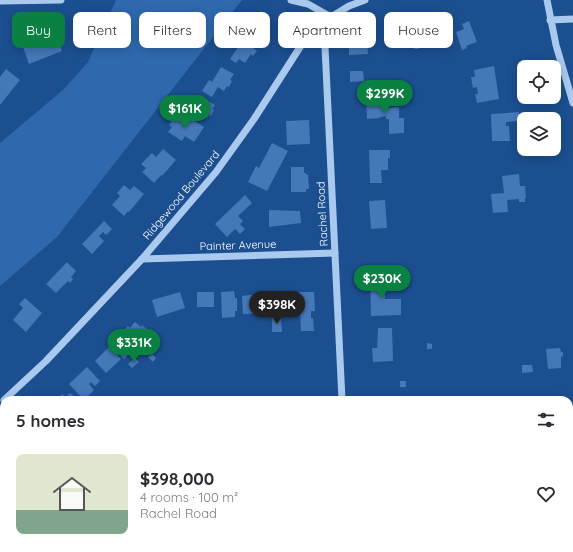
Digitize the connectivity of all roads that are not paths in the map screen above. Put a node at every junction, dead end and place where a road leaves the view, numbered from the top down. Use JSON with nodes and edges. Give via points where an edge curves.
{"nodes":[{"id":1,"x":61,"y":0,"type":"edge"},
{"id":2,"x":291,"y":0,"type":"edge"},
{"id":3,"x":365,"y":0,"type":"edge"},
{"id":4,"x":548,"y":0,"type":"edge"},
{"id":5,"x":0,"y":1,"type":"edge"},
{"id":6,"x":322,"y":12,"type":"edge"},
{"id":7,"x":339,"y":12,"type":"edge"},
{"id":8,"x":573,"y":19,"type":"edge"},
{"id":9,"x":550,"y":20,"type":"junction"},
{"id":10,"x":299,"y":48,"type":"edge"},
{"id":11,"x":325,"y":48,"type":"edge"},
{"id":12,"x":573,"y":103,"type":"edge"},
{"id":13,"x":335,"y":253,"type":"junction"},
{"id":14,"x":142,"y":259,"type":"junction"},
{"id":15,"x":8,"y":396,"type":"edge"},
{"id":16,"x":342,"y":396,"type":"edge"}],
"edges":[{"from":1,"to":5,"type":"street"},
{"from":2,"to":6,"type":"street","via":[[308,4]]},
{"from":3,"to":7,"type":"street","name":"Ridgewood Boulevard"},
{"from":4,"to":9,"type":"street"},
{"from":8,"to":9,"type":"street"},
{"from":9,"to":12,"type":"street"},
{"from":10,"to":14,"type":"street","name":"Ridgewood Boulevard","via":[[220,167]]},
{"from":11,"to":13,"type":"street","name":"Rachel Road"},
{"from":13,"to":14,"type":"street","name":"Painter Avenue"},
{"from":13,"to":16,"type":"street","name":"Rachel Road"},
{"from":14,"to":15,"type":"street","name":"Ridgewood Boulevard","via":[[46,361]]}]}
